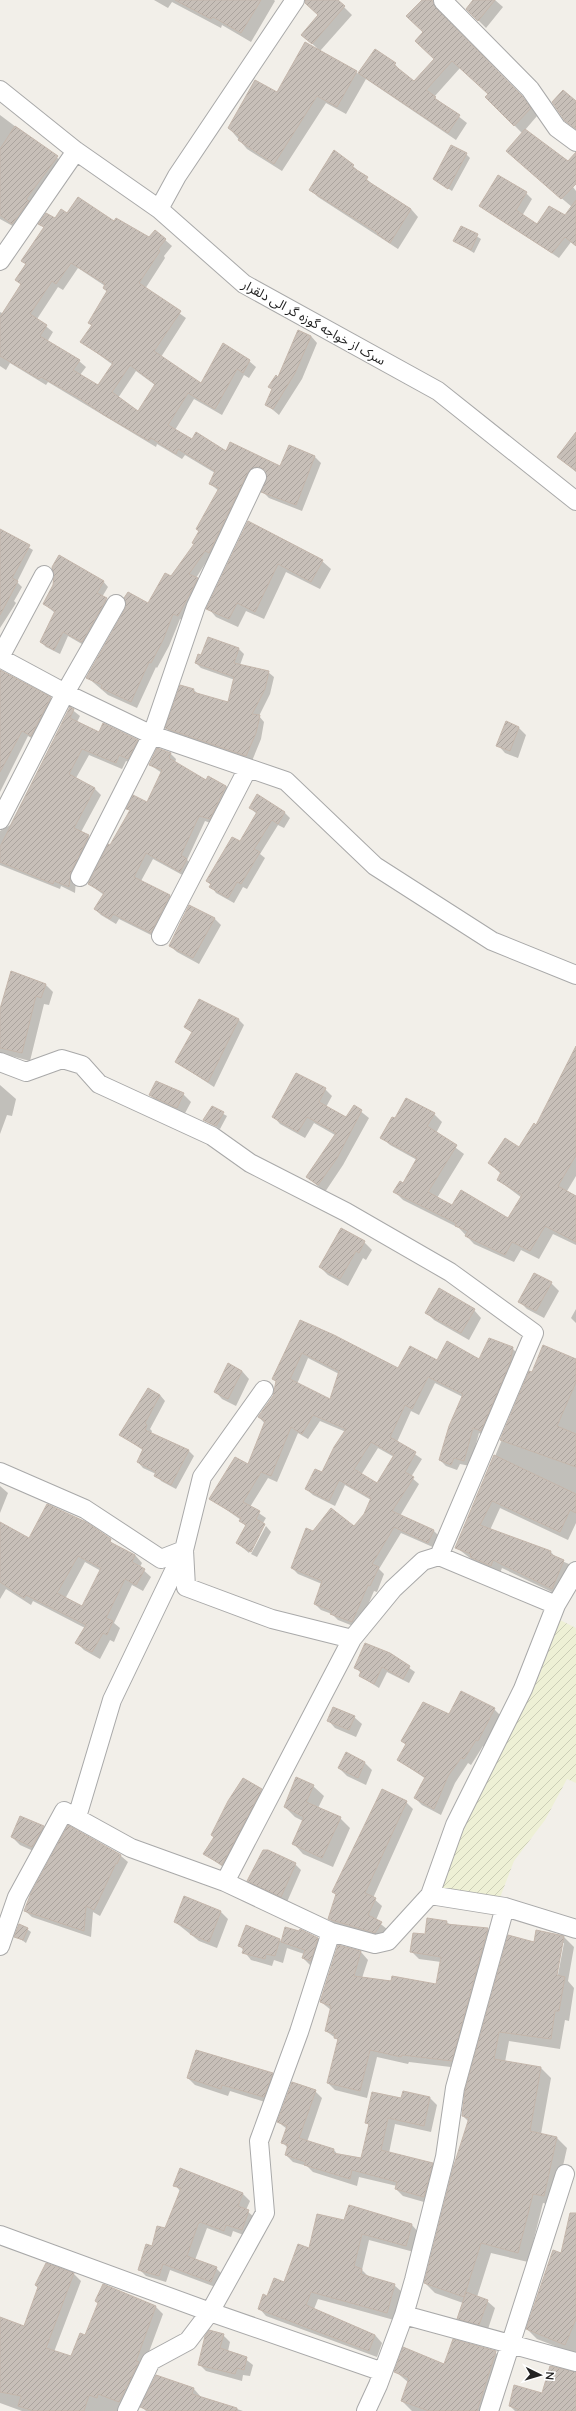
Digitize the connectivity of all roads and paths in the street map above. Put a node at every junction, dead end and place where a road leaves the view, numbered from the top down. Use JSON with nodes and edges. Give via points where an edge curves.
{"nodes":[{"id":1,"x":295,"y":0,"type":"edge"},
{"id":2,"x":443,"y":1,"type":"dead end"},
{"id":3,"x":0,"y":90,"type":"edge"},
{"id":4,"x":576,"y":142,"type":"edge"},
{"id":5,"x":76,"y":151,"type":"junction"},
{"id":6,"x":159,"y":209,"type":"junction"},
{"id":7,"x":0,"y":261,"type":"edge"},
{"id":8,"x":257,"y":477,"type":"dead end"},
{"id":9,"x":576,"y":501,"type":"edge"},
{"id":10,"x":44,"y":575,"type":"dead end"},
{"id":11,"x":116,"y":604,"type":"dead end"},
{"id":12,"x":0,"y":657,"type":"edge"},
{"id":13,"x":65,"y":693,"type":"junction"},
{"id":14,"x":152,"y":735,"type":"junction"},
{"id":15,"x":248,"y":768,"type":"junction"},
{"id":16,"x":0,"y":820,"type":"edge"},
{"id":17,"x":80,"y":877,"type":"dead end"},
{"id":18,"x":161,"y":936,"type":"dead end"},
{"id":19,"x":576,"y":975,"type":"edge"},
{"id":20,"x":0,"y":1062,"type":"edge"},
{"id":21,"x":264,"y":1390,"type":"dead end"},
{"id":22,"x":0,"y":1472,"type":"edge"},
{"id":23,"x":184,"y":1550,"type":"junction"},
{"id":24,"x":439,"y":1556,"type":"junction"},
{"id":25,"x":576,"y":1571,"type":"edge"},
{"id":26,"x":556,"y":1605,"type":"junction"},
{"id":27,"x":352,"y":1640,"type":"junction"},
{"id":28,"x":77,"y":1818,"type":"junction"},
{"id":29,"x":225,"y":1882,"type":"junction"},
{"id":30,"x":430,"y":1896,"type":"junction"},
{"id":31,"x":505,"y":1907,"type":"junction"},
{"id":32,"x":576,"y":1929,"type":"edge"},
{"id":33,"x":331,"y":1932,"type":"junction"},
{"id":34,"x":0,"y":1946,"type":"edge"},
{"id":35,"x":565,"y":2174,"type":"dead end"},
{"id":36,"x":0,"y":2234,"type":"edge"},
{"id":37,"x":210,"y":2312,"type":"junction"},
{"id":38,"x":404,"y":2315,"type":"junction"},
{"id":39,"x":512,"y":2345,"type":"junction"},
{"id":40,"x":576,"y":2362,"type":"edge"},
{"id":41,"x":383,"y":2372,"type":"junction"},
{"id":42,"x":127,"y":2411,"type":"edge"},
{"id":43,"x":366,"y":2411,"type":"edge"},
{"id":44,"x":489,"y":2411,"type":"edge"}],
"edges":[{"from":1,"to":6,"type":"street","via":[[177,176]]},
{"from":2,"to":4,"type":"street","via":[[530,89],[557,128]]},
{"from":3,"to":5,"type":"street","name":"سرک از خواجه گوزه گر الی دلقرار"},
{"from":5,"to":6,"type":"street","name":"سرک از خواجه گوزه گر الی دلقرار"},
{"from":5,"to":7,"type":"street"},
{"from":6,"to":9,"type":"street","name":"سرک از خواجه گوزه گر الی دلقرار","via":[[244,284],[438,391]]},
{"from":8,"to":14,"type":"street","via":[[196,606]]},
{"from":10,"to":12,"type":"street"},
{"from":11,"to":13,"type":"street"},
{"from":12,"to":13,"type":"street"},
{"from":13,"to":14,"type":"street"},
{"from":13,"to":16,"type":"street"},
{"from":14,"to":15,"type":"street"},
{"from":14,"to":17,"type":"street"},
{"from":15,"to":18,"type":"street"},
{"from":15,"to":19,"type":"street","via":[[286,781],[376,866],[485,937]]},
{"from":20,"to":24,"type":"street","via":[[26,1072],[62,1059],[82,1065],[99,1084],[212,1136],[250,1163],[346,1212],[450,1272],[534,1333]]},
{"from":21,"to":23,"type":"street","via":[[202,1477]]},
{"from":22,"to":23,"type":"street","via":[[85,1509],[161,1559]]},
{"from":23,"to":27,"type":"street","via":[[186,1587],[272,1619]]},
{"from":23,"to":28,"type":"street","via":[[112,1700]]},
{"from":24,"to":26,"type":"street"},
{"from":24,"to":27,"type":"street","via":[[423,1561],[393,1589]]},
{"from":25,"to":26,"type":"street"},
{"from":26,"to":30,"type":"street","via":[[523,1689],[455,1825]]},
{"from":27,"to":29,"type":"street"},
{"from":28,"to":29,"type":"street","via":[[131,1848]]},
{"from":28,"to":34,"type":"street","via":[[64,1811],[17,1897]]},
{"from":29,"to":33,"type":"street"},
{"from":30,"to":31,"type":"street"},
{"from":30,"to":33,"type":"street","via":[[388,1941],[375,1944]]},
{"from":31,"to":32,"type":"street"},
{"from":31,"to":38,"type":"street","via":[[455,2088],[445,2157]]},
{"from":33,"to":37,"type":"street","via":[[299,2032],[259,2141],[265,2213]]},
{"from":35,"to":39,"type":"street"},
{"from":36,"to":37,"type":"street"},
{"from":37,"to":41,"type":"street"},
{"from":37,"to":42,"type":"street","via":[[188,2341],[151,2361]]},
{"from":38,"to":39,"type":"street"},
{"from":38,"to":41,"type":"street"},
{"from":39,"to":40,"type":"street"},
{"from":39,"to":44,"type":"street"},
{"from":41,"to":43,"type":"street"}]}
